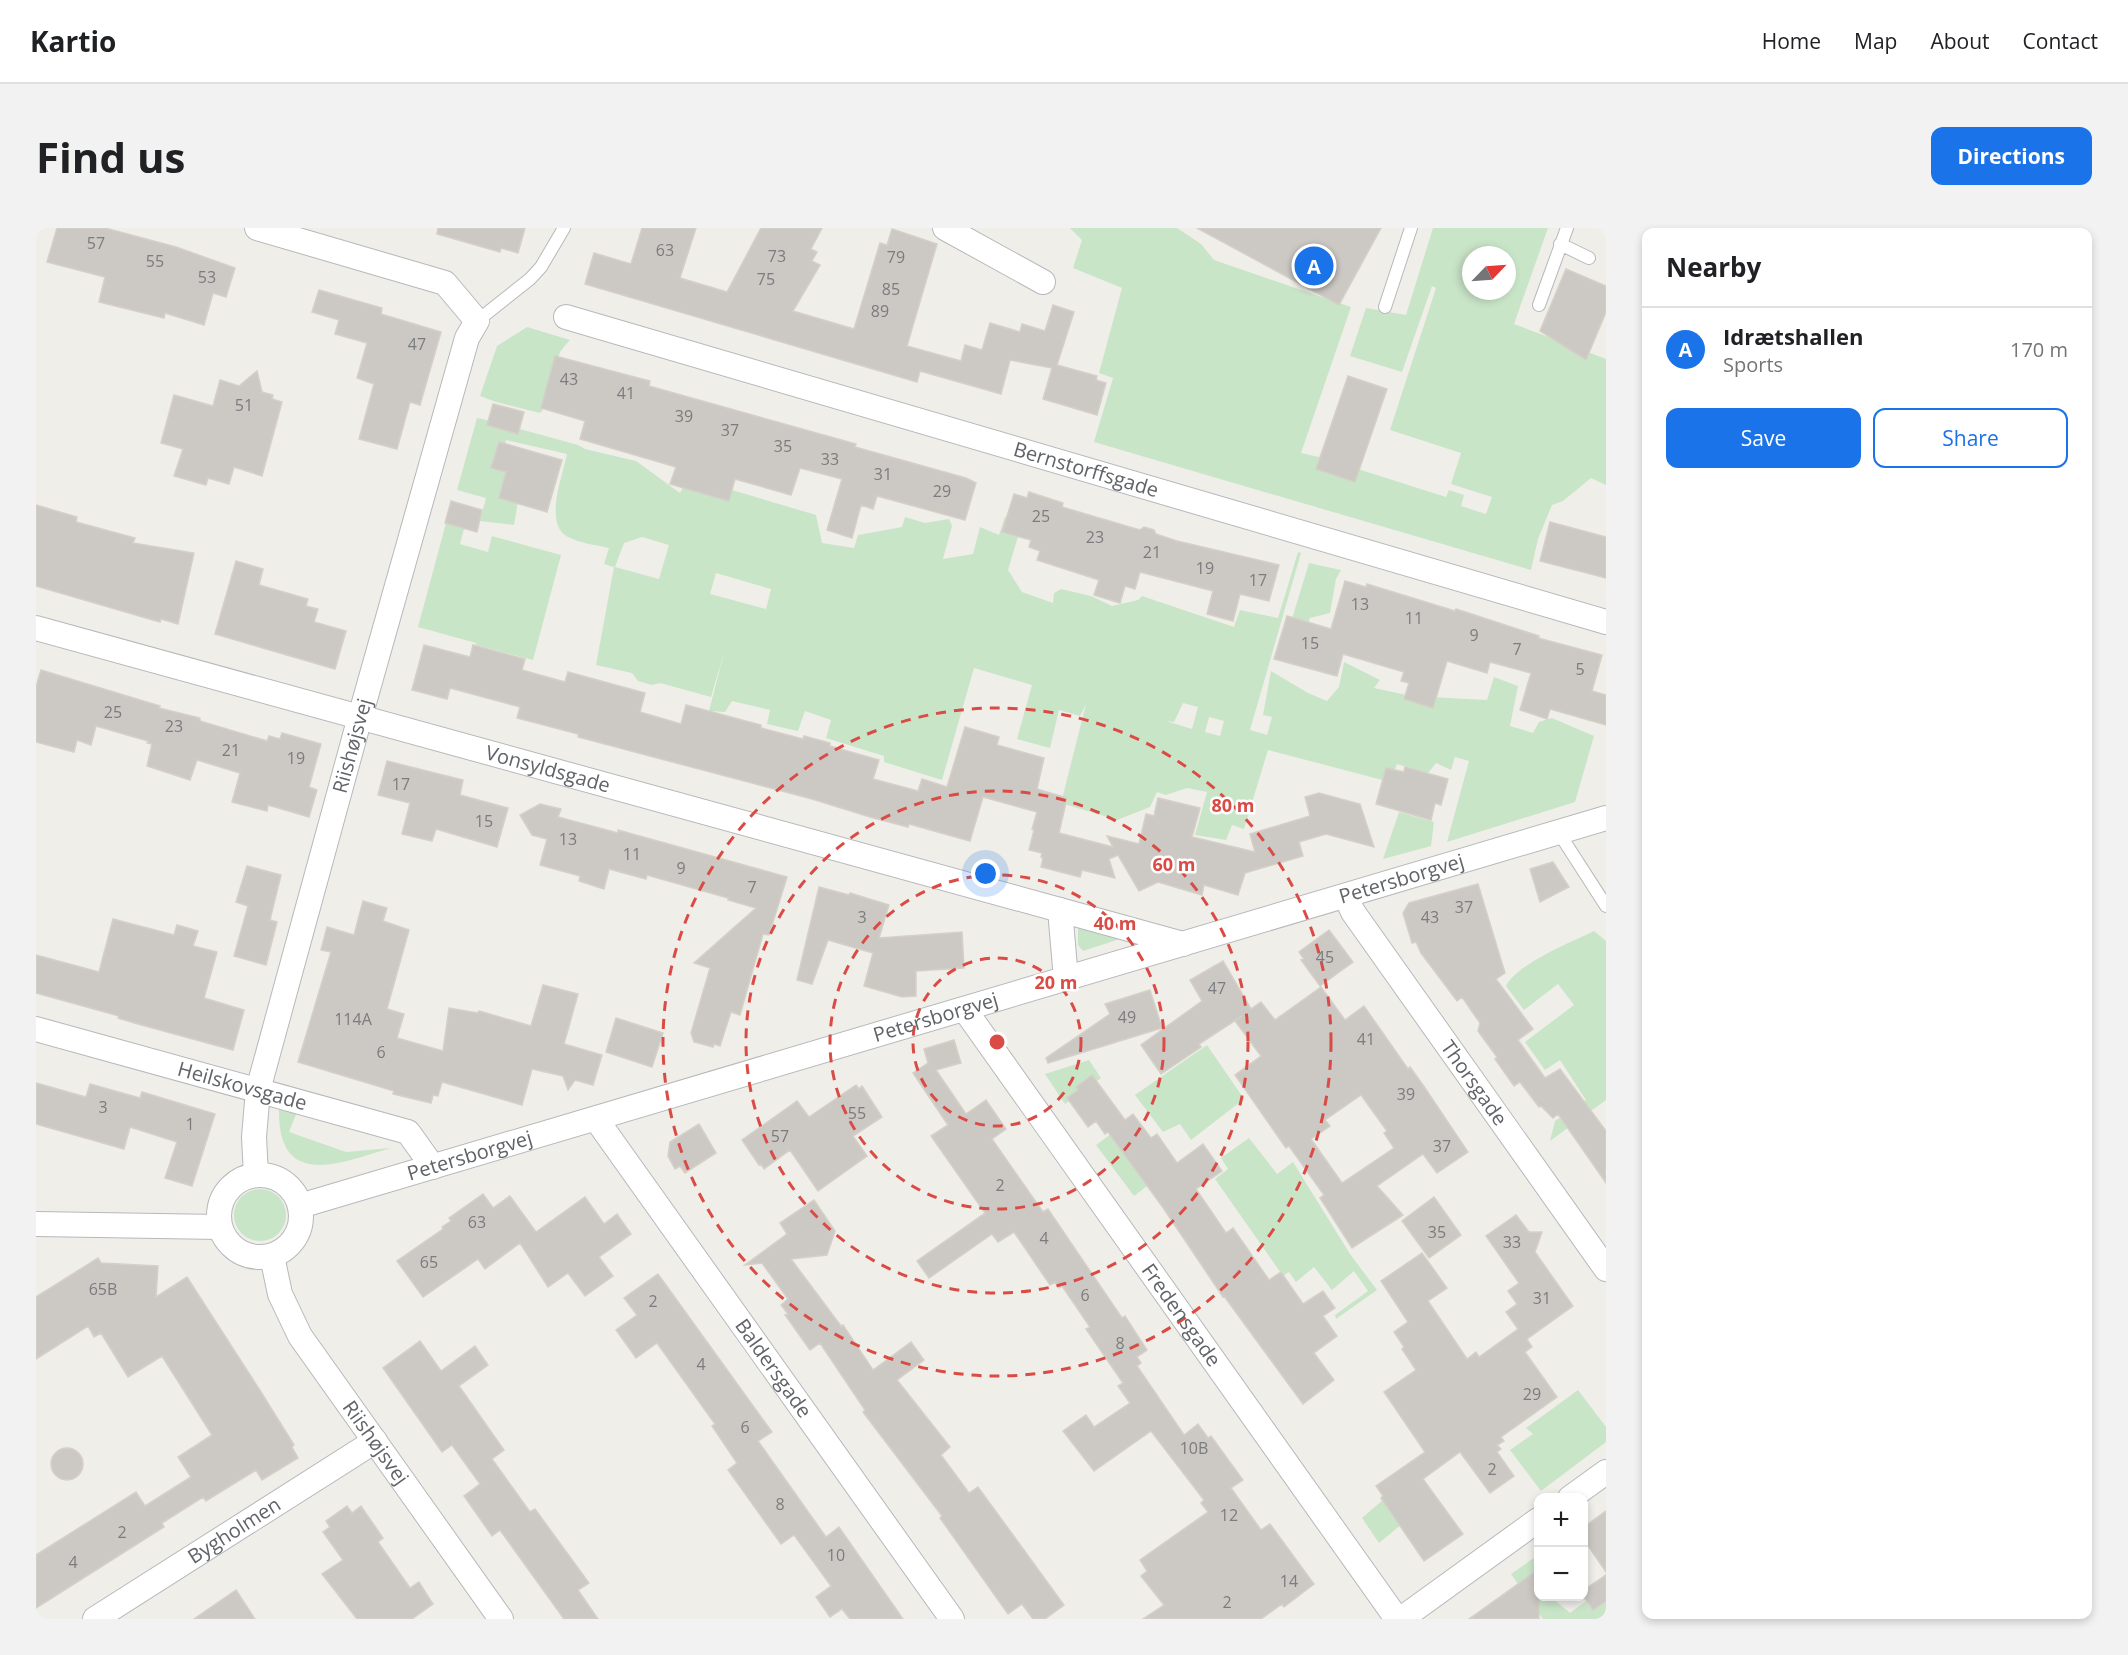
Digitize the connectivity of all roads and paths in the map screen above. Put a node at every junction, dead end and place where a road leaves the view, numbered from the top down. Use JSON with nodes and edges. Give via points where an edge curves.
{"nodes":[{"id":1,"x":257,"y":228,"type":"edge"},
{"id":2,"x":564,"y":228,"type":"edge"},
{"id":3,"x":945,"y":228,"type":"edge"},
{"id":4,"x":1412,"y":228,"type":"edge"},
{"id":5,"x":1567,"y":228,"type":"edge"},
{"id":6,"x":1560,"y":244,"type":"junction"},
{"id":7,"x":1589,"y":258,"type":"dead end"},
{"id":8,"x":1043,"y":282,"type":"dead end"},
{"id":9,"x":1539,"y":305,"type":"dead end"},
{"id":10,"x":1385,"y":307,"type":"dead end"},
{"id":11,"x":566,"y":318,"type":"dead end"},
{"id":12,"x":477,"y":321,"type":"junction"},
{"id":13,"x":1606,"y":622,"type":"edge"},
{"id":14,"x":36,"y":628,"type":"edge"},
{"id":15,"x":360,"y":717,"type":"junction"},
{"id":16,"x":1606,"y":818,"type":"edge"},
{"id":17,"x":1559,"y":833,"type":"junction"},
{"id":18,"x":1346,"y":897,"type":"junction"},
{"id":19,"x":1606,"y":906,"type":"edge"},
{"id":20,"x":1060,"y":910,"type":"junction"},
{"id":21,"x":1183,"y":944,"type":"junction"},
{"id":22,"x":1066,"y":979,"type":"junction"},
{"id":23,"x":965,"y":1010,"type":"junction"},
{"id":24,"x":36,"y":1029,"type":"edge"},
{"id":25,"x":258,"y":1090,"type":"junction"},
{"id":26,"x":596,"y":1119,"type":"junction"},
{"id":27,"x":434,"y":1167,"type":"junction"},
{"id":28,"x":256,"y":1175,"type":"junction"},
{"id":29,"x":300,"y":1206,"type":"junction"},
{"id":30,"x":36,"y":1224,"type":"edge"},
{"id":31,"x":220,"y":1227,"type":"junction"},
{"id":32,"x":272,"y":1256,"type":"junction"},
{"id":33,"x":1606,"y":1269,"type":"edge"},
{"id":34,"x":375,"y":1442,"type":"junction"},
{"id":35,"x":1606,"y":1472,"type":"edge"},
{"id":36,"x":1576,"y":1493,"type":"edge"},
{"id":37,"x":1534,"y":1524,"type":"edge"},
{"id":38,"x":95,"y":1619,"type":"edge"},
{"id":39,"x":501,"y":1619,"type":"edge"},
{"id":40,"x":952,"y":1619,"type":"edge"},
{"id":41,"x":1399,"y":1619,"type":"edge"}],
"edges":[{"from":1,"to":12,"type":"street","via":[[445,283]]},
{"from":2,"to":12,"type":"lane","via":[[530,279]]},
{"from":3,"to":8,"type":"street"},
{"from":4,"to":10,"type":"lane"},
{"from":5,"to":6,"type":"lane"},
{"from":6,"to":7,"type":"lane"},
{"from":6,"to":9,"type":"lane"},
{"from":11,"to":13,"type":"street","name":"Bernstorffsgade"},
{"from":12,"to":15,"type":"street","name":"Riishøjsvej","via":[[468,338]]},
{"from":14,"to":15,"type":"street","name":"Vonsyldsgade"},
{"from":15,"to":20,"type":"street","name":"Vonsyldsgade"},
{"from":15,"to":25,"type":"street","name":"Riishøjsvej"},
{"from":16,"to":17,"type":"street","name":"Petersborgvej"},
{"from":17,"to":18,"type":"street","name":"Petersborgvej"},
{"from":17,"to":19,"type":"lane"},
{"from":18,"to":21,"type":"street","name":"Petersborgvej"},
{"from":18,"to":33,"type":"street","name":"Thorsgade"},
{"from":20,"to":21,"type":"street","name":"Vonsyldsgade"},
{"from":20,"to":22,"type":"street"},
{"from":21,"to":22,"type":"street","name":"Petersborgvej"},
{"from":22,"to":23,"type":"street","name":"Petersborgvej"},
{"from":23,"to":26,"type":"street","name":"Petersborgvej"},
{"from":23,"to":41,"type":"street","name":"Fredensgade"},
{"from":24,"to":25,"type":"street","name":"Heilskovsgade"},
{"from":25,"to":27,"type":"street","name":"Heilskovsgade","via":[[408,1132]]},
{"from":25,"to":28,"type":"street","name":"Riishøjsvej"},
{"from":26,"to":27,"type":"street","name":"Petersborgvej"},
{"from":26,"to":40,"type":"street","name":"Baldersgade"},
{"from":27,"to":29,"type":"street","name":"Petersborgvej"},
{"from":28,"to":29,"type":"street","via":[[279,1179],[296,1195]]},
{"from":28,"to":31,"type":"street","via":[[242,1179],[222,1199]]},
{"from":29,"to":32,"type":"street","via":[[300,1225],[293,1242]]},
{"from":30,"to":31,"type":"street"},
{"from":31,"to":32,"type":"street","via":[[226,1239],[246,1256]]},
{"from":32,"to":34,"type":"street","name":"Riishøjsvej","via":[[280,1293],[300,1336]]},
{"from":34,"to":38,"type":"street","name":"Bygholmen"},
{"from":34,"to":39,"type":"street","name":"Riishøjsvej"},
{"from":35,"to":36,"type":"street"},
{"from":37,"to":41,"type":"street"}]}
